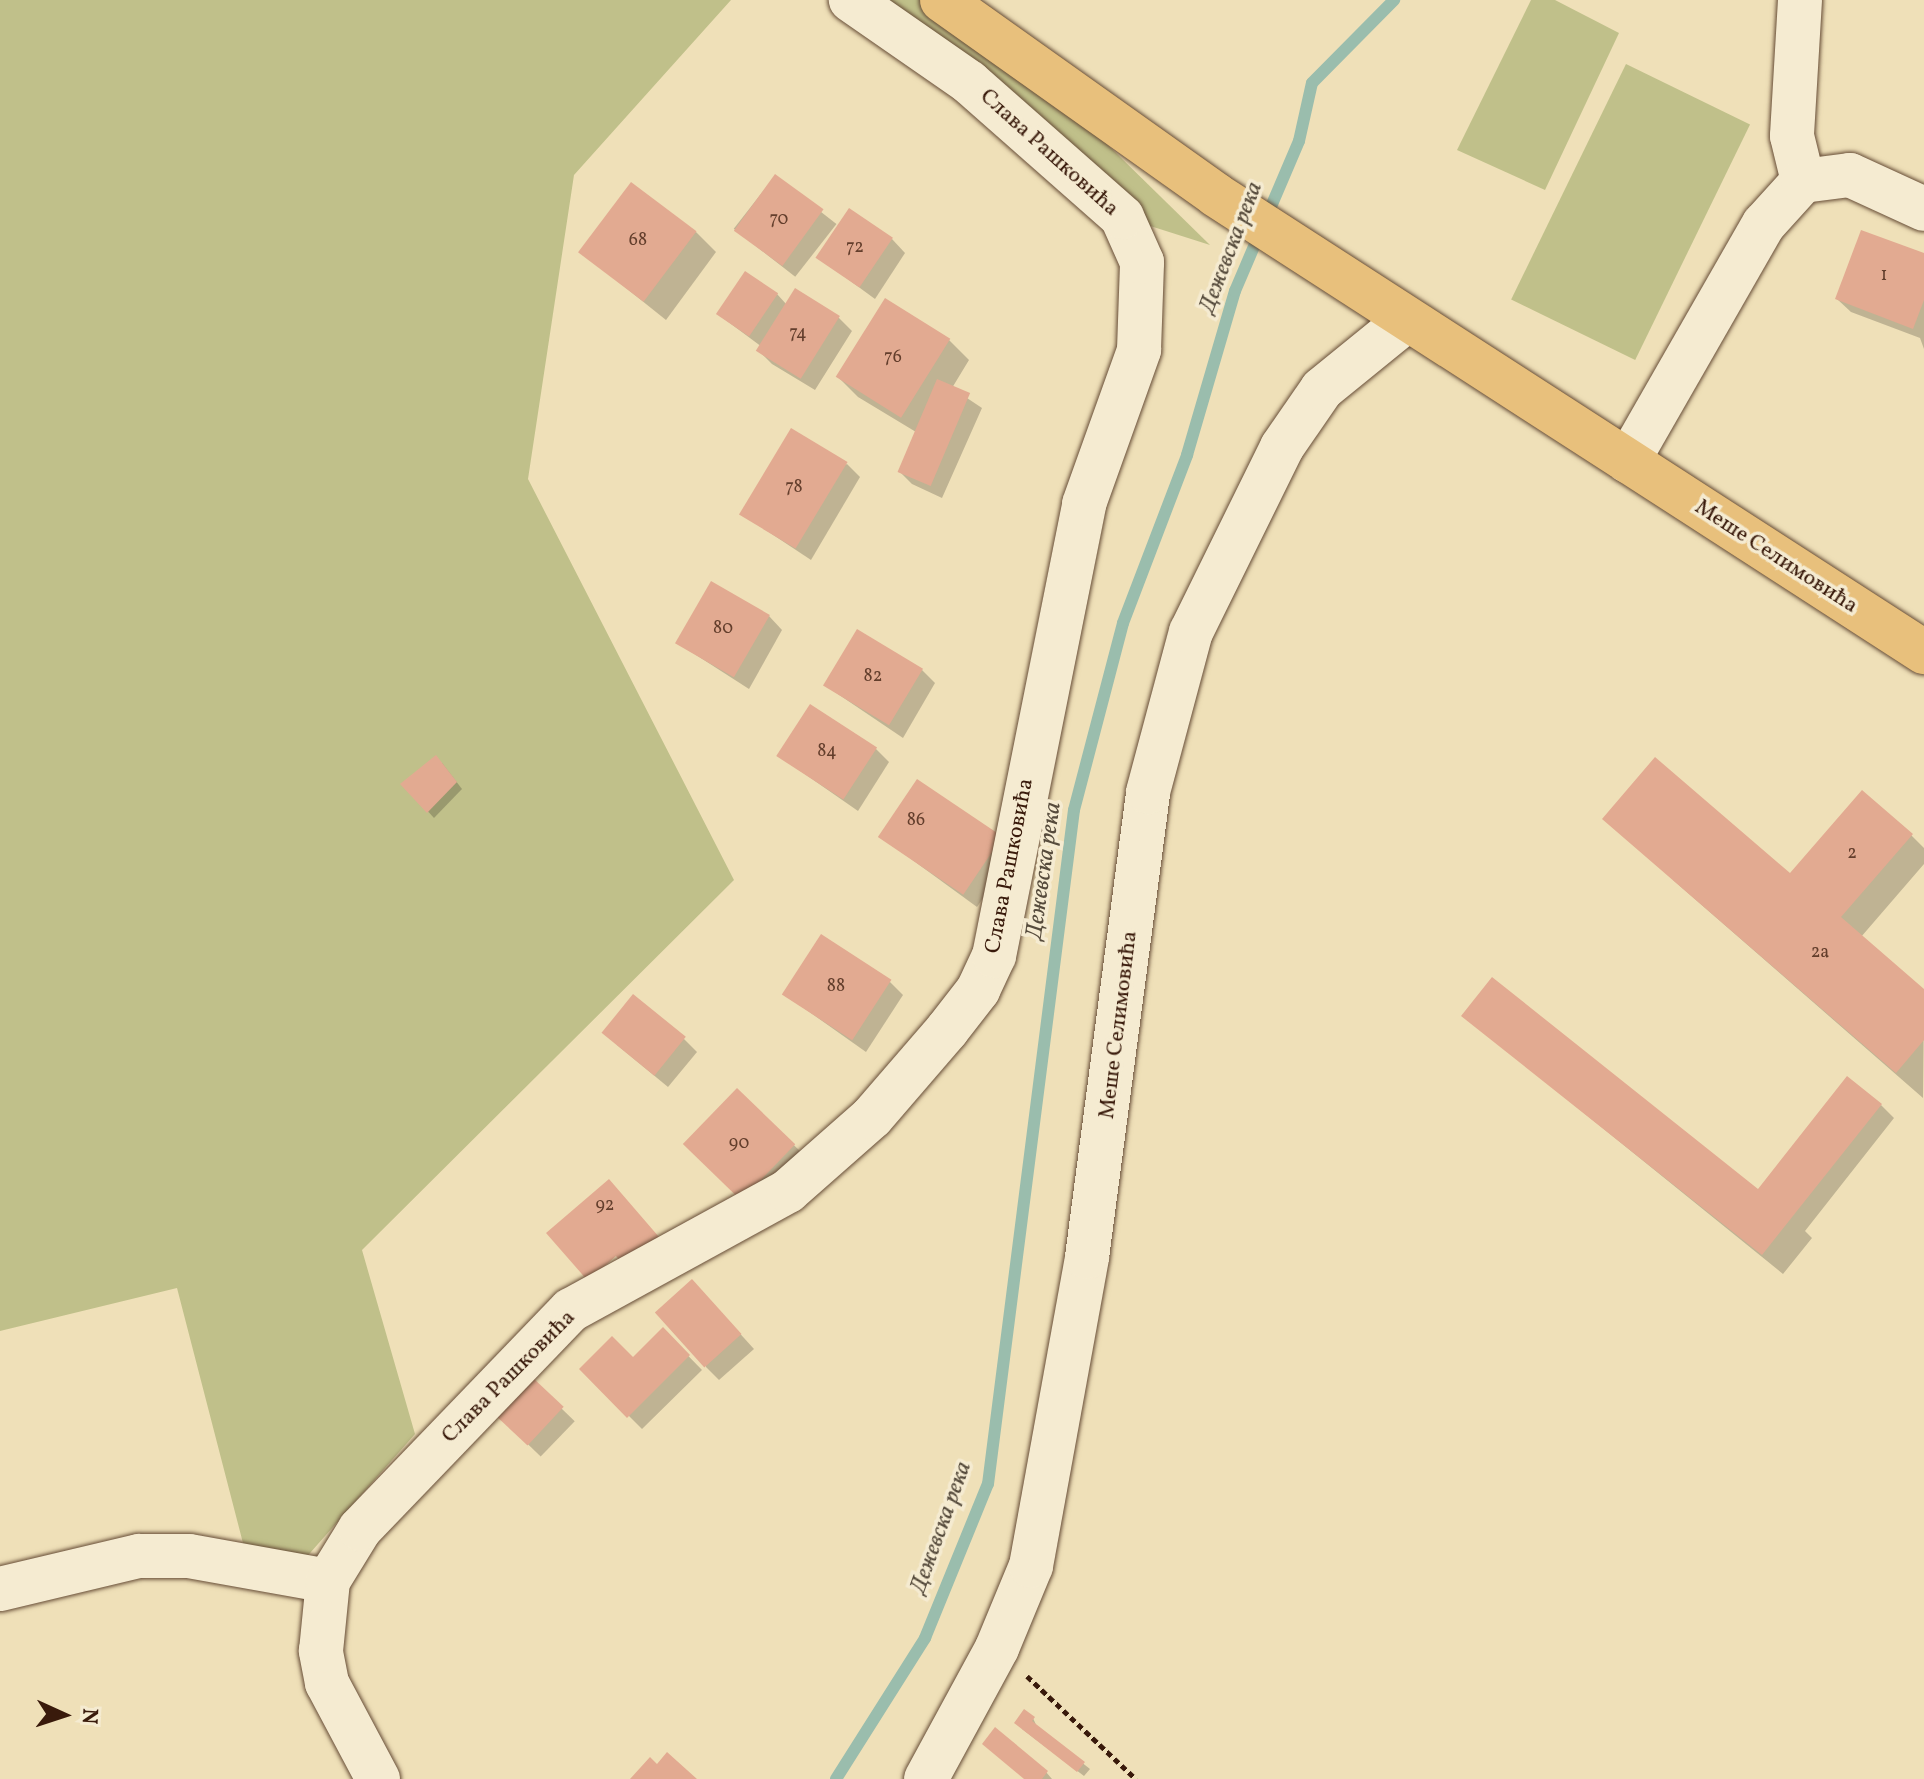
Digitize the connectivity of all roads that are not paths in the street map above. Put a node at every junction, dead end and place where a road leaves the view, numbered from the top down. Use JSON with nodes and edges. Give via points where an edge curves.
{"nodes":[{"id":1,"x":851,"y":0,"type":"edge"},
{"id":2,"x":942,"y":0,"type":"edge"},
{"id":3,"x":1800,"y":0,"type":"edge"},
{"id":4,"x":1803,"y":181,"type":"junction"},
{"id":5,"x":1924,"y":209,"type":"edge"},
{"id":6,"x":1407,"y":320,"type":"junction"},
{"id":7,"x":1628,"y":461,"type":"junction"},
{"id":8,"x":1924,"y":652,"type":"edge"},
{"id":9,"x":0,"y":1589,"type":"edge"},
{"id":10,"x":325,"y":1600,"type":"junction"},
{"id":11,"x":378,"y":1779,"type":"edge"},
{"id":12,"x":926,"y":1779,"type":"edge"}],
"edges":[{"from":1,"to":10,"type":"street","name":"Слава Рашковића","via":[[969,82],[1122,217],[1142,262],[1139,350],[1084,504],[994,956],[978,990],[872,1117],[788,1191],[571,1310],[360,1529]]},
{"from":2,"to":6,"type":"main road","name":"Меше Селимовића","via":[[1216,195]]},
{"from":3,"to":4,"type":"street","via":[[1792,136]]},
{"from":4,"to":5,"type":"street","via":[[1850,175]]},
{"from":4,"to":7,"type":"street","via":[[1764,224]]},
{"from":6,"to":7,"type":"main road","name":"Меше Селимовића"},
{"from":6,"to":12,"type":"street","name":"Меше Селимовића","via":[[1322,389],[1282,447],[1191,632],[1148,792],[1087,1257],[1031,1566],[997,1648]]},
{"from":7,"to":8,"type":"main road","name":"Меше Селимовића"},
{"from":9,"to":10,"type":"street","via":[[139,1556],[189,1556]]},
{"from":10,"to":11,"type":"street","via":[[321,1651],[327,1683]]}]}
